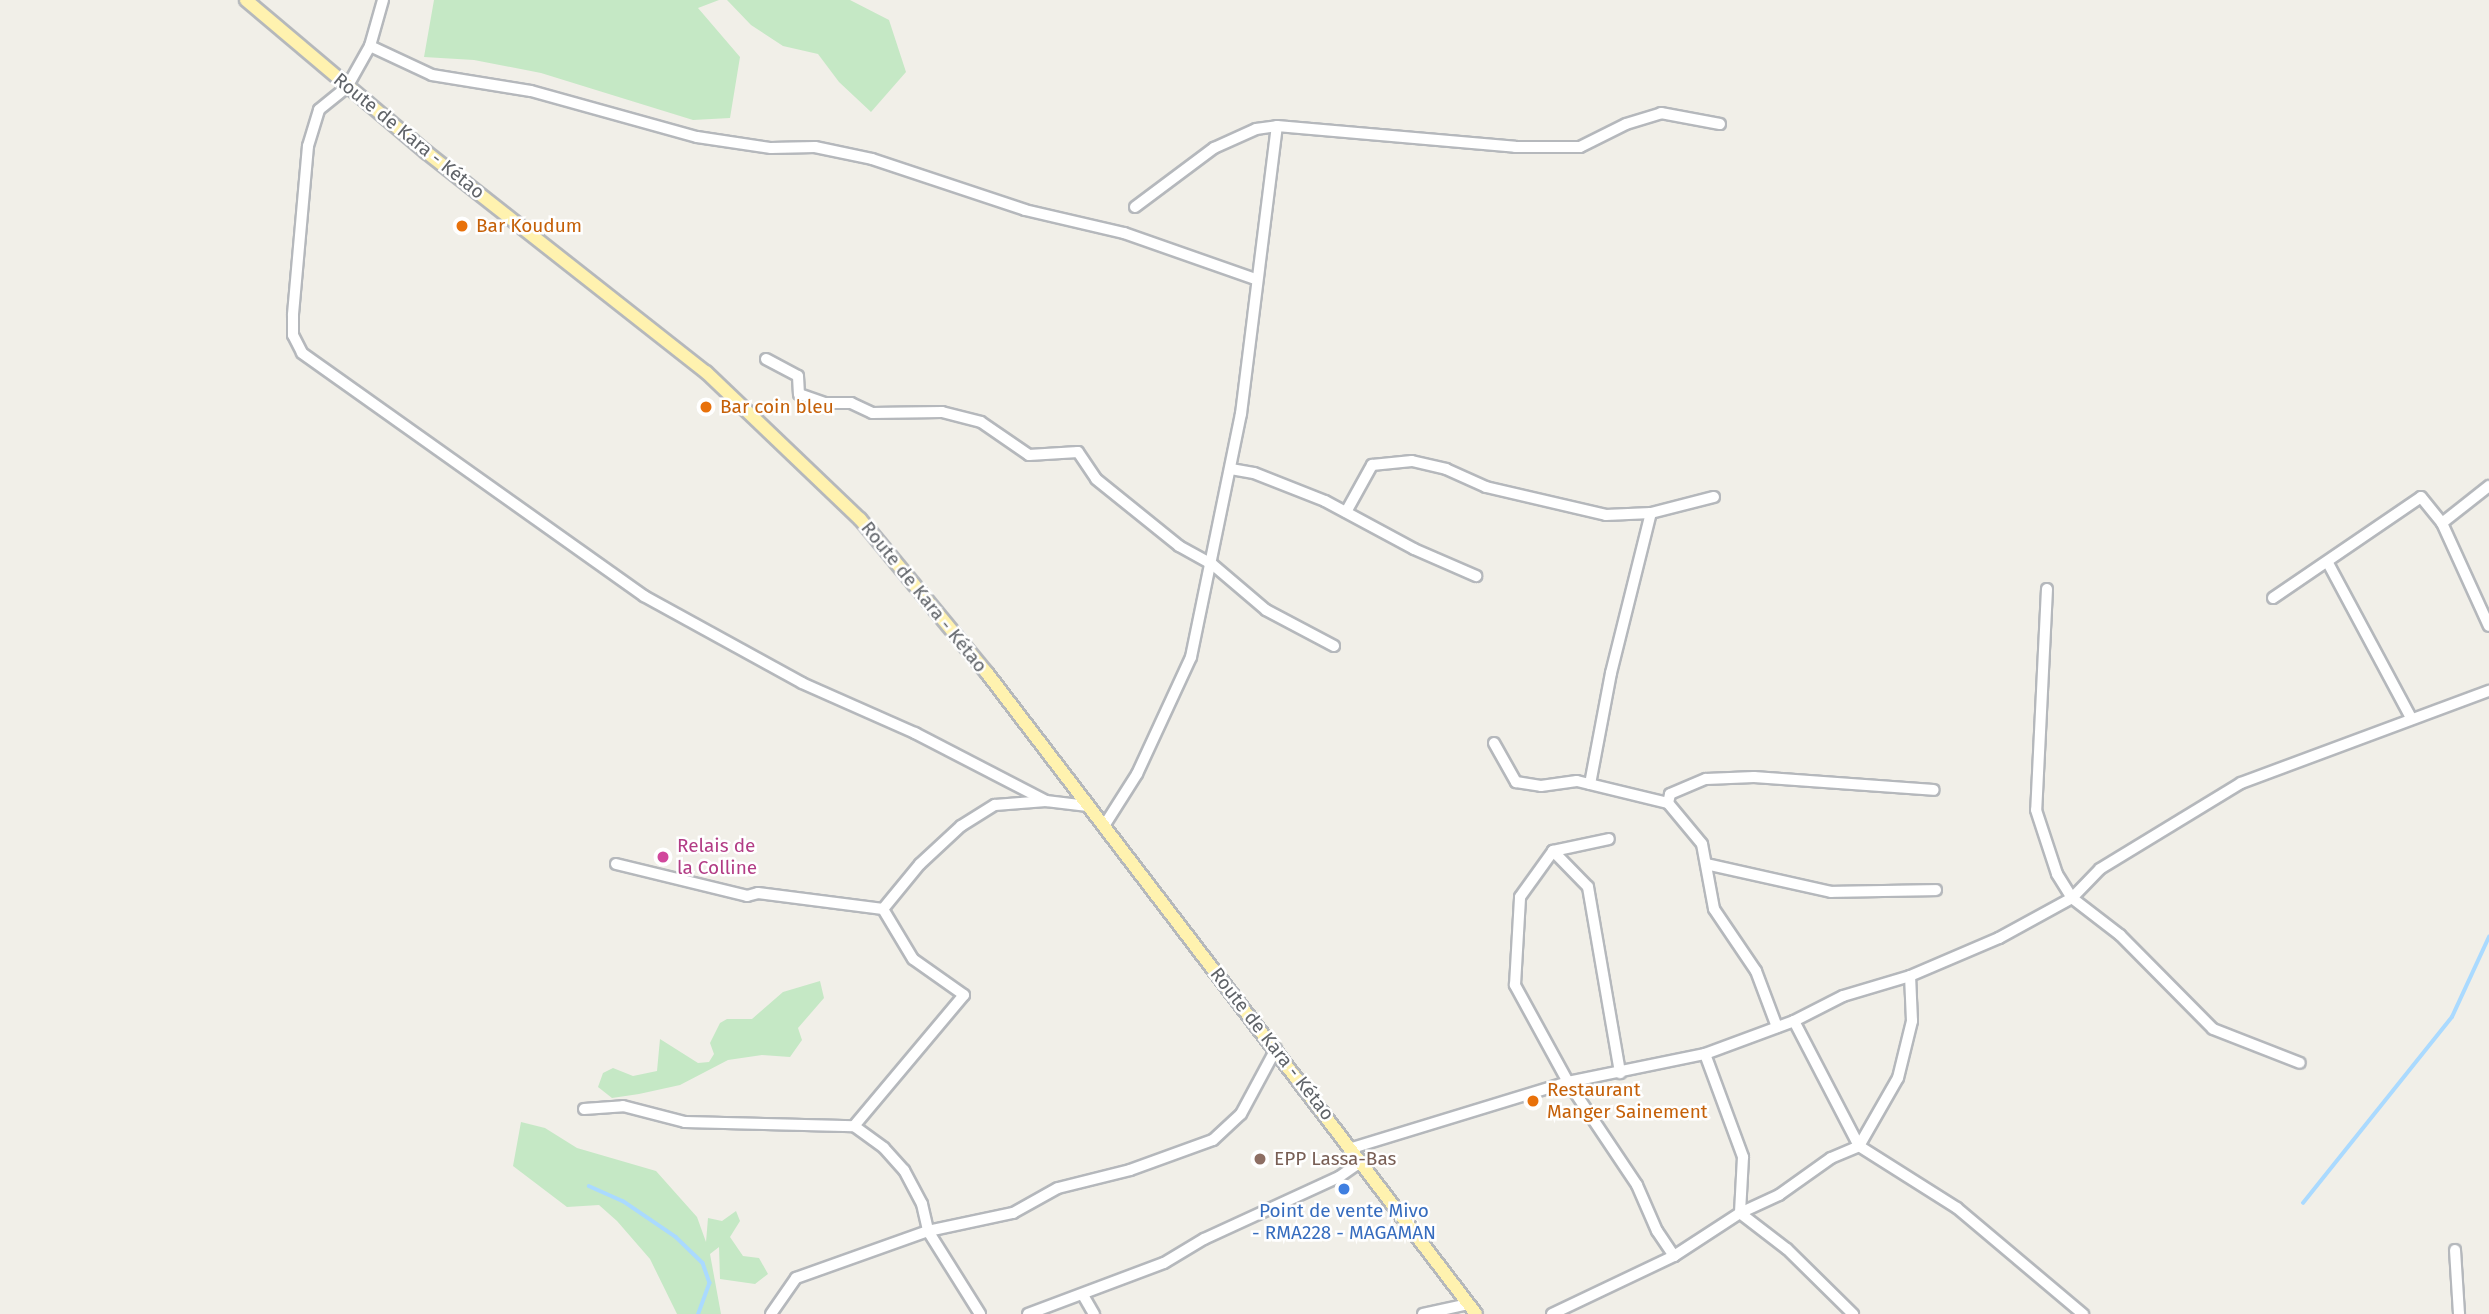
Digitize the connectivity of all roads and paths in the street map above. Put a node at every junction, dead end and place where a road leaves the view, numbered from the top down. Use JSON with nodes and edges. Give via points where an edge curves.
{"nodes":[{"id":1,"x":246,"y":0,"type":"edge"},
{"id":2,"x":383,"y":0,"type":"edge"},
{"id":3,"x":370,"y":47,"type":"junction"},
{"id":4,"x":347,"y":87,"type":"junction"},
{"id":5,"x":1720,"y":124,"type":"dead end"},
{"id":6,"x":1277,"y":126,"type":"junction"},
{"id":7,"x":1135,"y":206,"type":"dead end"},
{"id":8,"x":1255,"y":279,"type":"junction"},
{"id":9,"x":766,"y":359,"type":"dead end"},
{"id":10,"x":1231,"y":470,"type":"junction"},
{"id":11,"x":2489,"y":486,"type":"edge"},
{"id":12,"x":1714,"y":497,"type":"dead end"},
{"id":13,"x":1346,"y":512,"type":"junction"},
{"id":14,"x":1651,"y":513,"type":"junction"},
{"id":15,"x":2442,"y":523,"type":"junction"},
{"id":16,"x":2328,"y":563,"type":"junction"},
{"id":17,"x":1212,"y":564,"type":"junction"},
{"id":18,"x":1476,"y":576,"type":"dead end"},
{"id":19,"x":2047,"y":589,"type":"dead end"},
{"id":20,"x":2273,"y":598,"type":"dead end"},
{"id":21,"x":2489,"y":626,"type":"edge"},
{"id":22,"x":1334,"y":646,"type":"dead end"},
{"id":23,"x":2489,"y":691,"type":"edge"},
{"id":24,"x":2411,"y":718,"type":"junction"},
{"id":25,"x":1494,"y":743,"type":"dead end"},
{"id":26,"x":1590,"y":783,"type":"junction"},
{"id":27,"x":1934,"y":790,"type":"dead end"},
{"id":28,"x":1046,"y":801,"type":"junction"},
{"id":29,"x":1668,"y":803,"type":"junction"},
{"id":30,"x":1088,"y":806,"type":"junction"},
{"id":31,"x":1104,"y":826,"type":"junction"},
{"id":32,"x":1609,"y":839,"type":"dead end"},
{"id":33,"x":1553,"y":851,"type":"junction"},
{"id":34,"x":616,"y":864,"type":"dead end"},
{"id":35,"x":1706,"y":864,"type":"junction"},
{"id":36,"x":1936,"y":890,"type":"dead end"},
{"id":37,"x":2072,"y":898,"type":"junction"},
{"id":38,"x":883,"y":909,"type":"junction"},
{"id":39,"x":1910,"y":976,"type":"junction"},
{"id":40,"x":1794,"y":1021,"type":"junction"},
{"id":41,"x":1777,"y":1027,"type":"junction"},
{"id":42,"x":1276,"y":1049,"type":"junction"},
{"id":43,"x":1705,"y":1054,"type":"junction"},
{"id":44,"x":2300,"y":1063,"type":"dead end"},
{"id":45,"x":1620,"y":1073,"type":"junction"},
{"id":46,"x":1568,"y":1083,"type":"junction"},
{"id":47,"x":584,"y":1109,"type":"dead end"},
{"id":48,"x":854,"y":1126,"type":"junction"},
{"id":49,"x":1859,"y":1146,"type":"junction"},
{"id":50,"x":1352,"y":1148,"type":"junction"},
{"id":51,"x":1362,"y":1161,"type":"junction"},
{"id":52,"x":1740,"y":1213,"type":"junction"},
{"id":53,"x":929,"y":1231,"type":"junction"},
{"id":54,"x":2455,"y":1250,"type":"dead end"},
{"id":55,"x":1674,"y":1255,"type":"junction"},
{"id":56,"x":1083,"y":1294,"type":"junction"},
{"id":57,"x":1472,"y":1309,"type":"edge"},
{"id":58,"x":771,"y":1314,"type":"edge"},
{"id":59,"x":980,"y":1314,"type":"edge"},
{"id":60,"x":1028,"y":1314,"type":"edge"},
{"id":61,"x":1094,"y":1314,"type":"edge"},
{"id":62,"x":1423,"y":1314,"type":"edge"},
{"id":63,"x":1552,"y":1314,"type":"edge"},
{"id":64,"x":1853,"y":1314,"type":"edge"},
{"id":65,"x":2083,"y":1314,"type":"edge"},
{"id":66,"x":2459,"y":1314,"type":"edge"}],
"edges":[{"from":1,"to":4,"type":"main road","name":"Route de Kara - Kétao"},
{"from":2,"to":3,"type":"street"},
{"from":3,"to":4,"type":"street"},
{"from":3,"to":8,"type":"street","via":[[432,75],[541,93],[697,137],[771,148],[815,147],[872,159],[911,176],[1025,210],[1124,233]]},
{"from":4,"to":28,"type":"street","via":[[319,110],[308,146],[293,315],[293,335],[302,353],[644,596],[802,683],[915,733]]},
{"from":4,"to":30,"type":"main road","name":"Route de Kara - Kétao","via":[[706,372],[812,469],[860,519],[978,662]]},
{"from":5,"to":6,"type":"street","via":[[1661,113],[1580,147],[1514,147]]},
{"from":6,"to":7,"type":"street","via":[[1256,129],[1214,148]]},
{"from":6,"to":8,"type":"street"},
{"from":8,"to":10,"type":"street"},
{"from":9,"to":17,"type":"street","via":[[798,376],[799,394],[825,403],[851,403],[872,414],[942,412],[981,422],[1030,455],[1078,452],[1096,479],[1179,546]]},
{"from":10,"to":13,"type":"street","via":[[1275,480]]},
{"from":10,"to":17,"type":"street"},
{"from":11,"to":15,"type":"street"},
{"from":12,"to":14,"type":"street"},
{"from":13,"to":14,"type":"street","via":[[1372,465],[1412,461],[1446,469],[1486,487],[1606,515]]},
{"from":13,"to":18,"type":"street","via":[[1413,549]]},
{"from":14,"to":26,"type":"street"},
{"from":15,"to":16,"type":"street","via":[[2421,497]]},
{"from":15,"to":21,"type":"street"},
{"from":16,"to":20,"type":"street"},
{"from":16,"to":24,"type":"street"},
{"from":17,"to":22,"type":"street","via":[[1266,610]]},
{"from":17,"to":31,"type":"street","via":[[1191,657],[1137,774]]},
{"from":19,"to":37,"type":"street","via":[[2036,810],[2057,874]]},
{"from":23,"to":24,"type":"street"},
{"from":24,"to":37,"type":"street","via":[[2241,783],[2100,869]]},
{"from":25,"to":26,"type":"street","via":[[1516,782],[1528,786]]},
{"from":26,"to":29,"type":"street","via":[[1626,796]]},
{"from":27,"to":29,"type":"street","via":[[1742,777],[1706,779],[1670,794]]},
{"from":28,"to":30,"type":"street"},
{"from":28,"to":38,"type":"street","via":[[995,805],[961,826],[920,864]]},
{"from":29,"to":35,"type":"street","via":[[1702,845]]},
{"from":30,"to":31,"type":"main road","name":"Route de Kara - Kétao"},
{"from":31,"to":42,"type":"main road","name":"Route de Kara - Kétao"},
{"from":32,"to":33,"type":"street"},
{"from":33,"to":45,"type":"street","via":[[1588,887]]},
{"from":33,"to":46,"type":"street","via":[[1520,897],[1515,985]]},
{"from":34,"to":38,"type":"street","via":[[747,896]]},
{"from":35,"to":36,"type":"street","via":[[1831,892]]},
{"from":35,"to":41,"type":"street","via":[[1714,909],[1756,971]]},
{"from":37,"to":39,"type":"street","via":[[1999,938]]},
{"from":37,"to":44,"type":"street","via":[[2120,935],[2213,1029]]},
{"from":38,"to":48,"type":"street","via":[[913,959],[964,995]]},
{"from":39,"to":40,"type":"street","via":[[1843,996]]},
{"from":39,"to":49,"type":"street","via":[[1912,1021],[1898,1078]]},
{"from":40,"to":41,"type":"street"},
{"from":40,"to":49,"type":"street"},
{"from":41,"to":43,"type":"street"},
{"from":42,"to":50,"type":"main road","name":"Route de Kara - Kétao"},
{"from":42,"to":53,"type":"street","via":[[1241,1114],[1213,1140],[1130,1170],[1058,1188],[1013,1213]]},
{"from":43,"to":45,"type":"street"},
{"from":43,"to":52,"type":"street","via":[[1743,1157]]},
{"from":45,"to":46,"type":"street"},
{"from":46,"to":50,"type":"street"},
{"from":46,"to":55,"type":"street","via":[[1637,1185],[1657,1231]]},
{"from":47,"to":48,"type":"street","via":[[623,1106],[685,1122]]},
{"from":48,"to":53,"type":"street","via":[[904,1170],[922,1204]]},
{"from":49,"to":52,"type":"street","via":[[1830,1158],[1779,1195]]},
{"from":49,"to":65,"type":"street","via":[[1957,1208]]},
{"from":50,"to":51,"type":"main road","name":"Route de Kara - Kétao"},
{"from":51,"to":56,"type":"street","via":[[1339,1177],[1204,1239],[1164,1263]]},
{"from":51,"to":57,"type":"main road","name":"Route de Kara - Kétao"},
{"from":52,"to":55,"type":"street"},
{"from":52,"to":64,"type":"street","via":[[1787,1249]]},
{"from":53,"to":58,"type":"street","via":[[796,1278]]},
{"from":53,"to":59,"type":"street"},
{"from":54,"to":66,"type":"street"},
{"from":55,"to":63,"type":"street"},
{"from":56,"to":60,"type":"street"},
{"from":56,"to":61,"type":"street"},
{"from":57,"to":62,"type":"street"}]}
